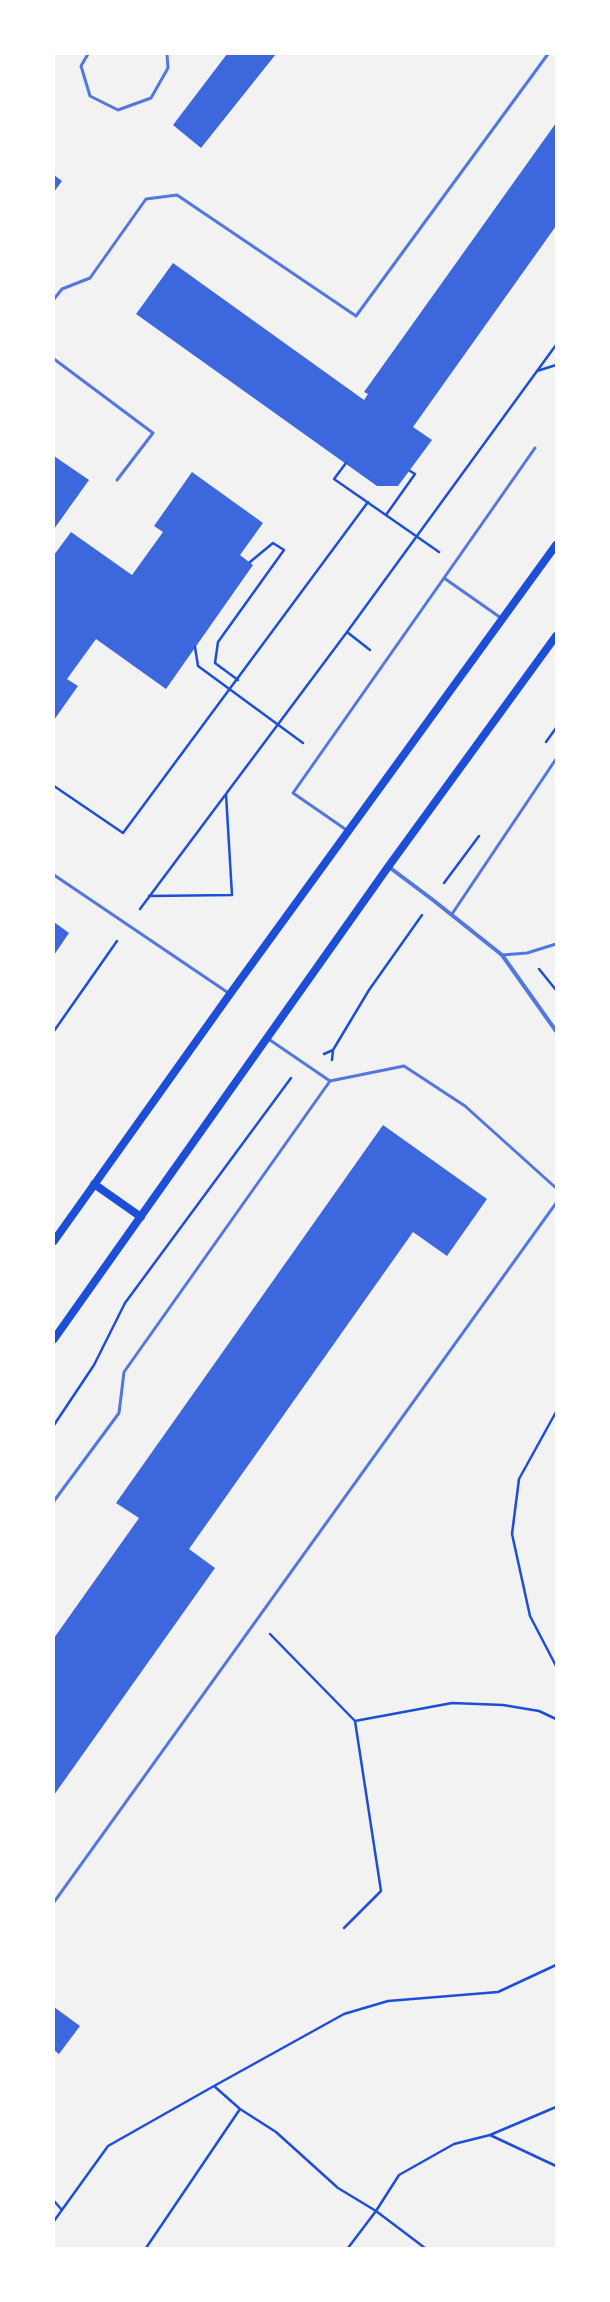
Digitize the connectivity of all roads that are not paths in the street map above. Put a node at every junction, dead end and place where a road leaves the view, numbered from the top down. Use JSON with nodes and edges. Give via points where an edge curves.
{"nodes":[{"id":1,"x":88,"y":54,"type":"edge"},
{"id":2,"x":167,"y":54,"type":"edge"},
{"id":3,"x":548,"y":54,"type":"edge"},
{"id":4,"x":54,"y":299,"type":"edge"},
{"id":5,"x":54,"y":359,"type":"edge"},
{"id":6,"x":535,"y":448,"type":"dead end"},
{"id":7,"x":117,"y":480,"type":"dead end"},
{"id":8,"x":556,"y":545,"type":"edge"},
{"id":9,"x":444,"y":578,"type":"junction"},
{"id":10,"x":502,"y":619,"type":"junction"},
{"id":11,"x":556,"y":636,"type":"edge"},
{"id":12,"x":556,"y":759,"type":"edge"},
{"id":13,"x":348,"y":831,"type":"junction"},
{"id":14,"x":388,"y":867,"type":"junction"},
{"id":15,"x":54,"y":875,"type":"edge"},
{"id":16,"x":452,"y":914,"type":"junction"},
{"id":17,"x":556,"y":944,"type":"edge"},
{"id":18,"x":502,"y":956,"type":"junction"},
{"id":19,"x":230,"y":994,"type":"junction"},
{"id":20,"x":556,"y":1031,"type":"edge"},
{"id":21,"x":267,"y":1038,"type":"junction"},
{"id":22,"x":330,"y":1081,"type":"junction"},
{"id":23,"x":94,"y":1184,"type":"junction"},
{"id":24,"x":556,"y":1188,"type":"edge"},
{"id":25,"x":556,"y":1203,"type":"edge"},
{"id":26,"x":141,"y":1217,"type":"junction"},
{"id":27,"x":54,"y":1241,"type":"edge"},
{"id":28,"x":54,"y":1338,"type":"edge"},
{"id":29,"x":54,"y":1501,"type":"edge"},
{"id":30,"x":54,"y":1902,"type":"edge"}],
"edges":[{"from":1,"to":2,"type":"lane","via":[[81,66],[90,96],[118,110],[151,98],[168,68]]},
{"from":3,"to":4,"type":"lane","via":[[356,316],[177,195],[146,199],[90,278],[62,290]]},
{"from":5,"to":7,"type":"lane","via":[[153,433]]},
{"from":6,"to":9,"type":"lane"},
{"from":8,"to":10,"type":"main road"},
{"from":9,"to":10,"type":"lane"},
{"from":9,"to":13,"type":"lane","via":[[293,793]]},
{"from":10,"to":13,"type":"main road"},
{"from":11,"to":14,"type":"main road"},
{"from":12,"to":16,"type":"lane"},
{"from":13,"to":19,"type":"main road"},
{"from":14,"to":16,"type":"street"},
{"from":14,"to":21,"type":"main road"},
{"from":15,"to":19,"type":"lane"},
{"from":16,"to":18,"type":"street"},
{"from":17,"to":18,"type":"lane","via":[[527,953]]},
{"from":18,"to":20,"type":"street"},
{"from":19,"to":23,"type":"main road"},
{"from":21,"to":22,"type":"lane"},
{"from":21,"to":26,"type":"main road"},
{"from":22,"to":24,"type":"lane","via":[[404,1066],[465,1106]]},
{"from":22,"to":29,"type":"lane","via":[[124,1372],[119,1413]]},
{"from":23,"to":26,"type":"main road"},
{"from":23,"to":27,"type":"main road"},
{"from":25,"to":30,"type":"lane"},
{"from":26,"to":28,"type":"main road"}]}
